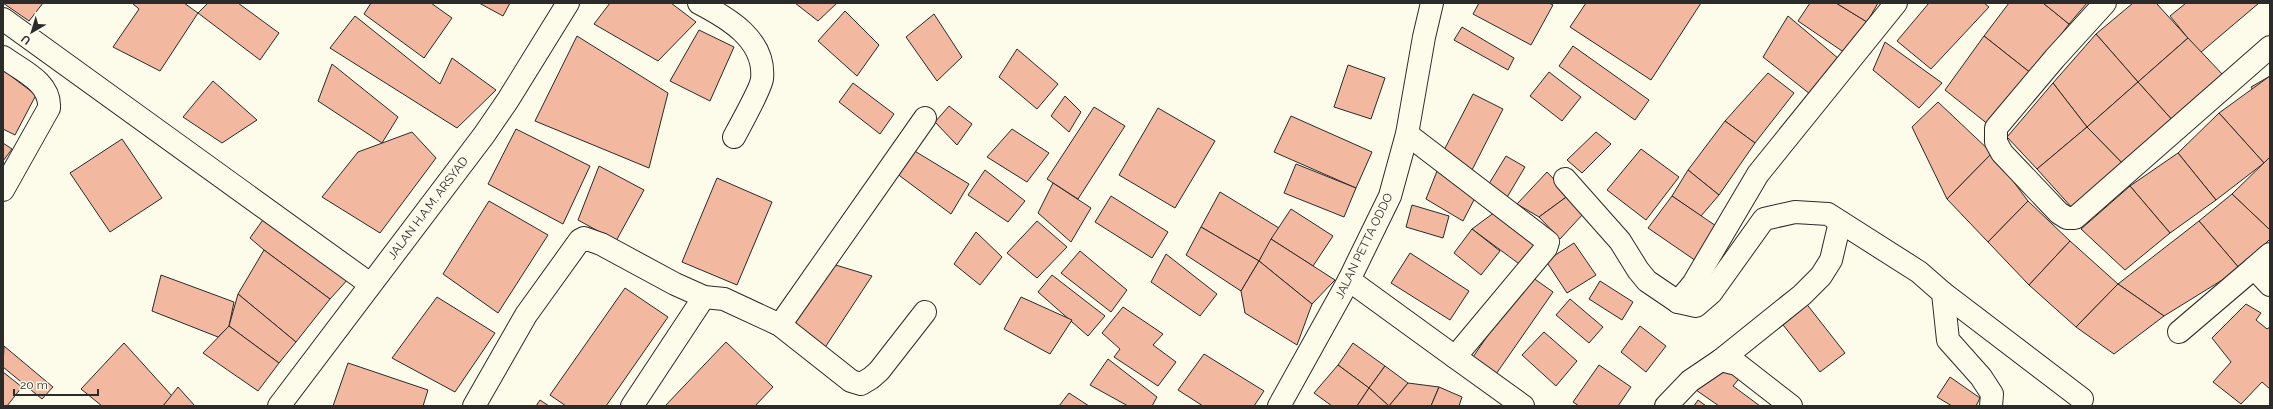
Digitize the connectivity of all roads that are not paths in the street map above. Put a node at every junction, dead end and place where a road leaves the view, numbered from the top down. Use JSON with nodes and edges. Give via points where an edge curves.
{"nodes":[{"id":1,"x":568,"y":3,"type":"edge"},
{"id":2,"x":699,"y":3,"type":"edge"},
{"id":3,"x":1432,"y":3,"type":"edge"},
{"id":4,"x":1896,"y":3,"type":"edge"},
{"id":5,"x":2105,"y":3,"type":"edge"},
{"id":6,"x":3,"y":19,"type":"edge"},
{"id":7,"x":2270,"y":47,"type":"edge"},
{"id":8,"x":3,"y":57,"type":"edge"},
{"id":9,"x":925,"y":118,"type":"dead end"},
{"id":10,"x":1407,"y":134,"type":"junction"},
{"id":11,"x":734,"y":137,"type":"dead end"},
{"id":12,"x":1565,"y":179,"type":"dead end"},
{"id":13,"x":3,"y":190,"type":"edge"},
{"id":14,"x":1840,"y":222,"type":"junction"},
{"id":15,"x":2262,"y":261,"type":"edge"},
{"id":16,"x":1349,"y":280,"type":"junction"},
{"id":17,"x":370,"y":284,"type":"junction"},
{"id":18,"x":2270,"y":285,"type":"edge"},
{"id":19,"x":1943,"y":293,"type":"junction"},
{"id":20,"x":704,"y":297,"type":"junction"},
{"id":21,"x":1678,"y":302,"type":"junction"},
{"id":22,"x":926,"y":312,"type":"dead end"},
{"id":23,"x":780,"y":325,"type":"junction"},
{"id":24,"x":2179,"y":332,"type":"dead end"},
{"id":25,"x":1455,"y":357,"type":"junction"},
{"id":26,"x":1721,"y":360,"type":"junction"},
{"id":27,"x":2082,"y":399,"type":"dead end"},
{"id":28,"x":1286,"y":403,"type":"edge"},
{"id":29,"x":279,"y":406,"type":"edge"},
{"id":30,"x":474,"y":406,"type":"edge"},
{"id":31,"x":632,"y":406,"type":"edge"},
{"id":32,"x":1523,"y":406,"type":"edge"},
{"id":33,"x":1666,"y":406,"type":"edge"},
{"id":34,"x":1791,"y":406,"type":"edge"},
{"id":35,"x":1991,"y":406,"type":"edge"}],
"edges":[{"from":1,"to":17,"type":"main road","name":"JALAN H.A.M. ARSYAD","via":[[488,129]]},
{"from":2,"to":11,"type":"main road","via":[[722,15],[757,48],[762,80]]},
{"from":3,"to":10,"type":"main road","name":"JALAN PETTA ODDO"},
{"from":4,"to":21,"type":"main road","via":[[1758,174],[1692,284]]},
{"from":5,"to":7,"type":"main road","via":[[1996,128],[1996,142],[2002,153],[2059,213],[2067,218],[2075,218]]},
{"from":6,"to":17,"type":"main road"},
{"from":8,"to":13,"type":"main road","via":[[41,84],[47,92],[49,102],[49,108]]},
{"from":9,"to":23,"type":"main road"},
{"from":10,"to":16,"type":"main road","name":"JALAN PETTA ODDO","via":[[1390,196]]},
{"from":10,"to":25,"type":"main road","via":[[1548,242],[1546,248]]},
{"from":12,"to":21,"type":"main road","via":[[1620,241],[1648,281]]},
{"from":14,"to":19,"type":"main road","via":[[1919,272]]},
{"from":14,"to":21,"type":"main road","via":[[1828,214],[1795,212],[1764,219],[1711,293],[1696,306]]},
{"from":14,"to":26,"type":"main road","via":[[1831,260],[1822,276]]},
{"from":15,"to":18,"type":"main road"},
{"from":15,"to":24,"type":"main road"},
{"from":16,"to":25,"type":"main road"},
{"from":16,"to":28,"type":"main road","name":"JALAN PETTA ODDO"},
{"from":17,"to":29,"type":"main road","name":"JALAN H.A.M. ARSYAD"},
{"from":19,"to":27,"type":"main road"},
{"from":19,"to":35,"type":"main road","via":[[1948,340],[1981,377],[1992,394]]},
{"from":20,"to":23,"type":"main road","via":[[724,300]]},
{"from":20,"to":30,"type":"main road","via":[[589,239],[581,238],[526,315]]},
{"from":20,"to":31,"type":"main road"},
{"from":22,"to":23,"type":"main road","via":[[879,371],[861,384],[851,381]]},
{"from":25,"to":32,"type":"main road"},
{"from":26,"to":33,"type":"main road","via":[[1690,381]]},
{"from":26,"to":34,"type":"main road","via":[[1737,364]]}]}
